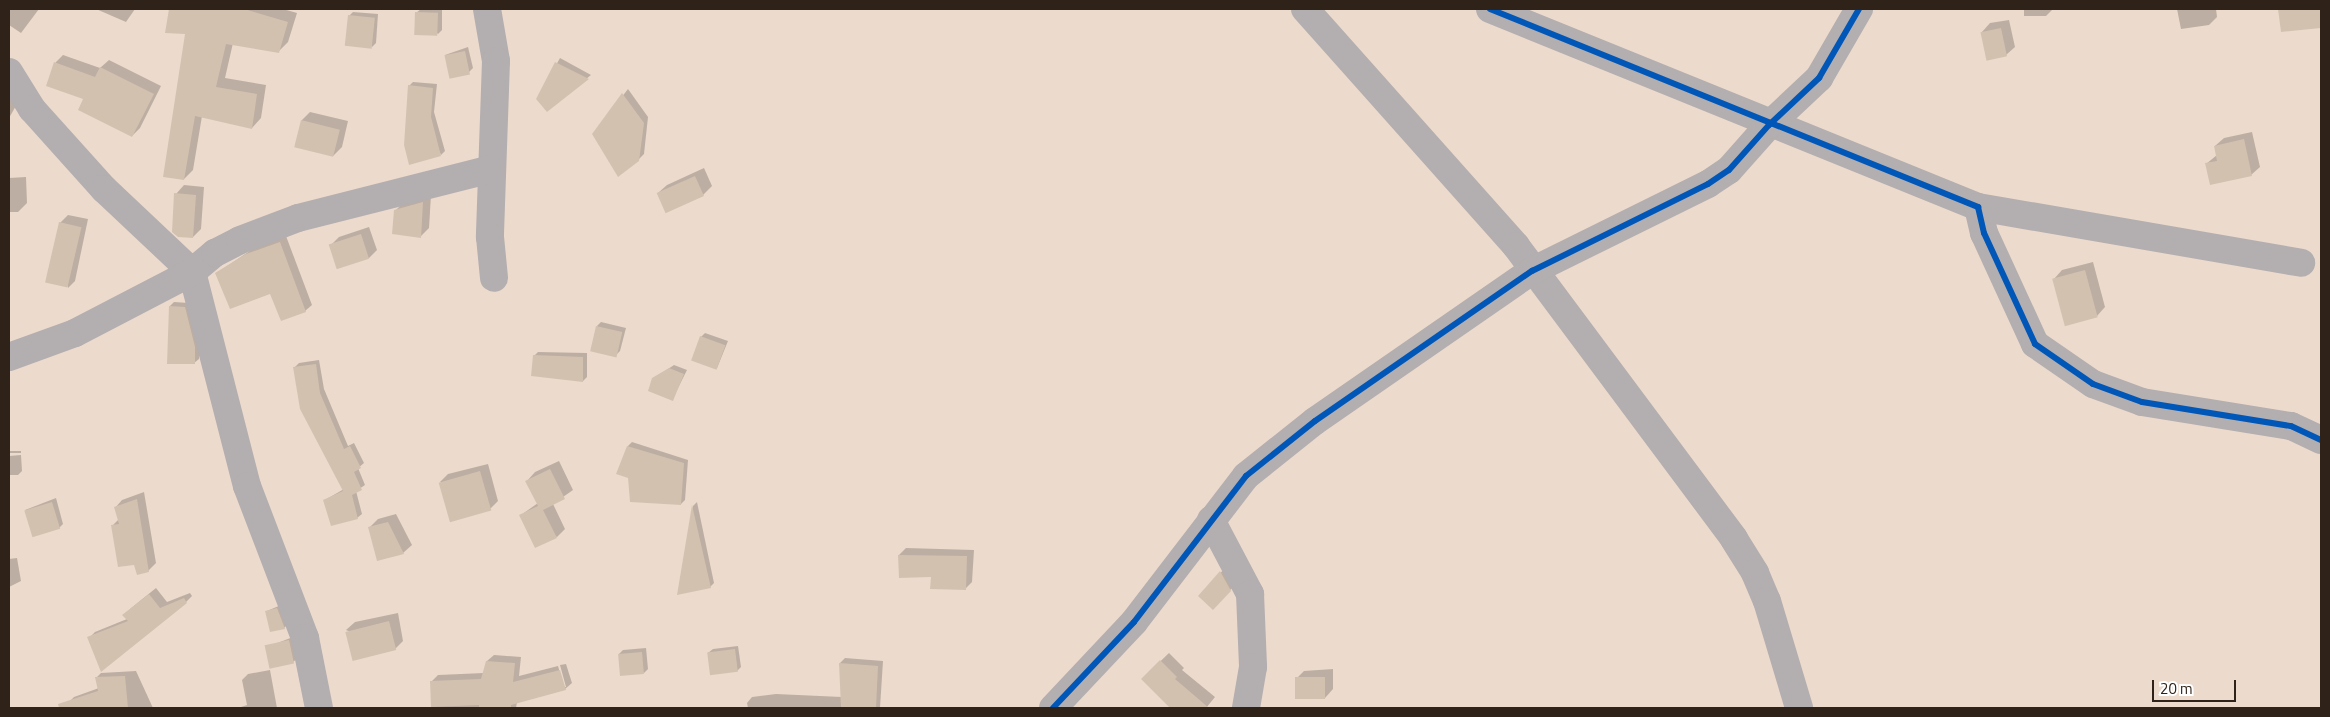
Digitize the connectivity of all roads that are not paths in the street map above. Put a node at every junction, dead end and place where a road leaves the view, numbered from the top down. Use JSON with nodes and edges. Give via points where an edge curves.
{"nodes":[{"id":1,"x":487,"y":9,"type":"edge"},
{"id":2,"x":1305,"y":9,"type":"edge"},
{"id":3,"x":1490,"y":9,"type":"edge"},
{"id":4,"x":1859,"y":9,"type":"edge"},
{"id":5,"x":9,"y":72,"type":"edge"},
{"id":6,"x":1769,"y":125,"type":"junction"},
{"id":7,"x":491,"y":169,"type":"junction"},
{"id":8,"x":1978,"y":207,"type":"junction"},
{"id":9,"x":2302,"y":263,"type":"dead end"},
{"id":10,"x":1532,"y":271,"type":"junction"},
{"id":11,"x":192,"y":272,"type":"junction"},
{"id":12,"x":494,"y":278,"type":"dead end"},
{"id":13,"x":9,"y":357,"type":"edge"},
{"id":14,"x":2321,"y":440,"type":"edge"},
{"id":15,"x":1211,"y":520,"type":"junction"},
{"id":16,"x":320,"y":708,"type":"edge"},
{"id":17,"x":1053,"y":708,"type":"edge"},
{"id":18,"x":1246,"y":708,"type":"edge"},
{"id":19,"x":1799,"y":708,"type":"edge"}],
"edges":[{"from":1,"to":7,"type":"street","via":[[496,61]]},
{"from":2,"to":10,"type":"street","via":[[1496,222]]},
{"from":3,"to":6,"type":"street"},
{"from":4,"to":6,"type":"street","via":[[1819,78]]},
{"from":5,"to":11,"type":"street","via":[[32,109],[104,188]]},
{"from":6,"to":8,"type":"street"},
{"from":6,"to":10,"type":"street","via":[[1729,170],[1708,184]]},
{"from":7,"to":11,"type":"street","via":[[298,218],[215,253]]},
{"from":7,"to":12,"type":"street","via":[[490,237]]},
{"from":8,"to":9,"type":"street"},
{"from":8,"to":14,"type":"street","via":[[1984,234],[2028,332],[2049,356],[2093,384],[2142,402],[2292,426]]},
{"from":10,"to":15,"type":"street","via":[[1282,446],[1246,476]]},
{"from":10,"to":19,"type":"street","via":[[1734,539],[1767,600]]},
{"from":11,"to":13,"type":"street","via":[[75,333]]},
{"from":11,"to":16,"type":"street","via":[[247,486],[305,638]]},
{"from":15,"to":17,"type":"street","via":[[1134,622]]},
{"from":15,"to":18,"type":"street","via":[[1250,594],[1253,667]]}]}
